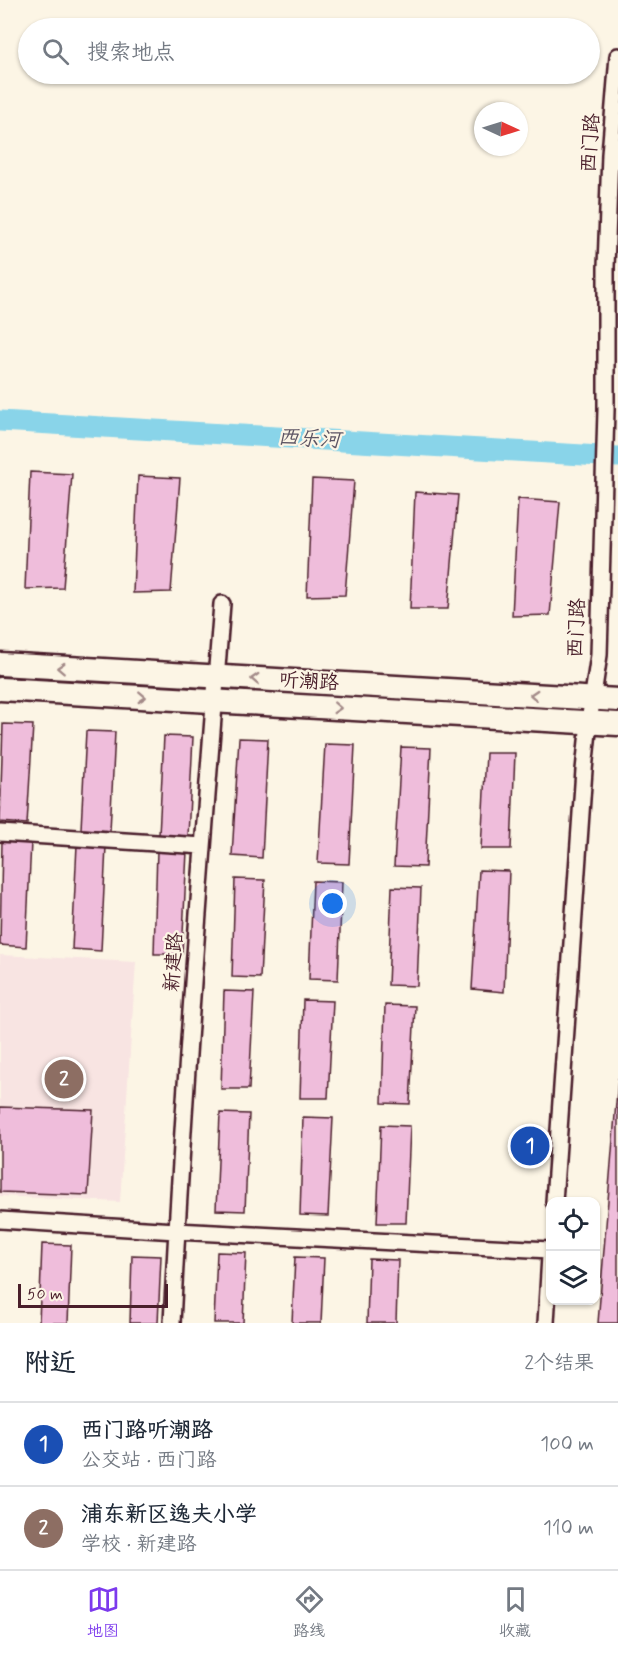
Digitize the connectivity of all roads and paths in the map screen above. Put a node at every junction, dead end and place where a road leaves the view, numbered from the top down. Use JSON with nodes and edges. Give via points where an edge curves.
{"nodes":[{"id":1,"x":618,"y":56,"type":"edge"},
{"id":2,"x":222,"y":604,"type":"dead end"},
{"id":3,"x":0,"y":664,"type":"edge"},
{"id":4,"x":216,"y":677,"type":"junction"},
{"id":5,"x":0,"y":689,"type":"edge"},
{"id":6,"x":592,"y":698,"type":"junction"},
{"id":7,"x":618,"y":700,"type":"edge"},
{"id":8,"x":213,"y":701,"type":"junction"},
{"id":9,"x":588,"y":722,"type":"junction"},
{"id":10,"x":618,"y":724,"type":"edge"},
{"id":11,"x":0,"y":833,"type":"edge"},
{"id":12,"x":203,"y":846,"type":"junction"},
{"id":13,"x":554,"y":1197,"type":"edge"},
{"id":14,"x":0,"y":1221,"type":"edge"},
{"id":15,"x":176,"y":1231,"type":"junction"},
{"id":16,"x":546,"y":1250,"type":"edge"},
{"id":17,"x":547,"y":1305,"type":"edge"},
{"id":18,"x":171,"y":1323,"type":"edge"},
{"id":19,"x":546,"y":1323,"type":"edge"}],
"edges":[{"from":1,"to":6,"type":"street","name":"西门路","via":[[606,267],[598,655]]},
{"from":2,"to":4,"type":"street","name":"新建路"},
{"from":4,"to":3,"type":"main road","name":"听潮路","one_way":true},
{"from":6,"to":4,"type":"main road","name":"听潮路","one_way":true},
{"from":4,"to":8,"type":"street","name":"新建路"},
{"from":5,"to":8,"type":"main road","name":"听潮路","one_way":true},
{"from":6,"to":7,"type":"main road","name":"听潮路"},
{"from":6,"to":9,"type":"street","name":"西门路"},
{"from":8,"to":9,"type":"main road","name":"听潮路","one_way":true},
{"from":8,"to":12,"type":"street","name":"新建路"},
{"from":9,"to":10,"type":"main road","name":"听潮路"},
{"from":9,"to":13,"type":"street","name":"西门路"},
{"from":11,"to":12,"type":"street"},
{"from":12,"to":15,"type":"street","name":"新建路"},
{"from":14,"to":15,"type":"street"},
{"from":15,"to":16,"type":"street"},
{"from":15,"to":18,"type":"street","name":"新建路"},
{"from":17,"to":19,"type":"street"}]}
